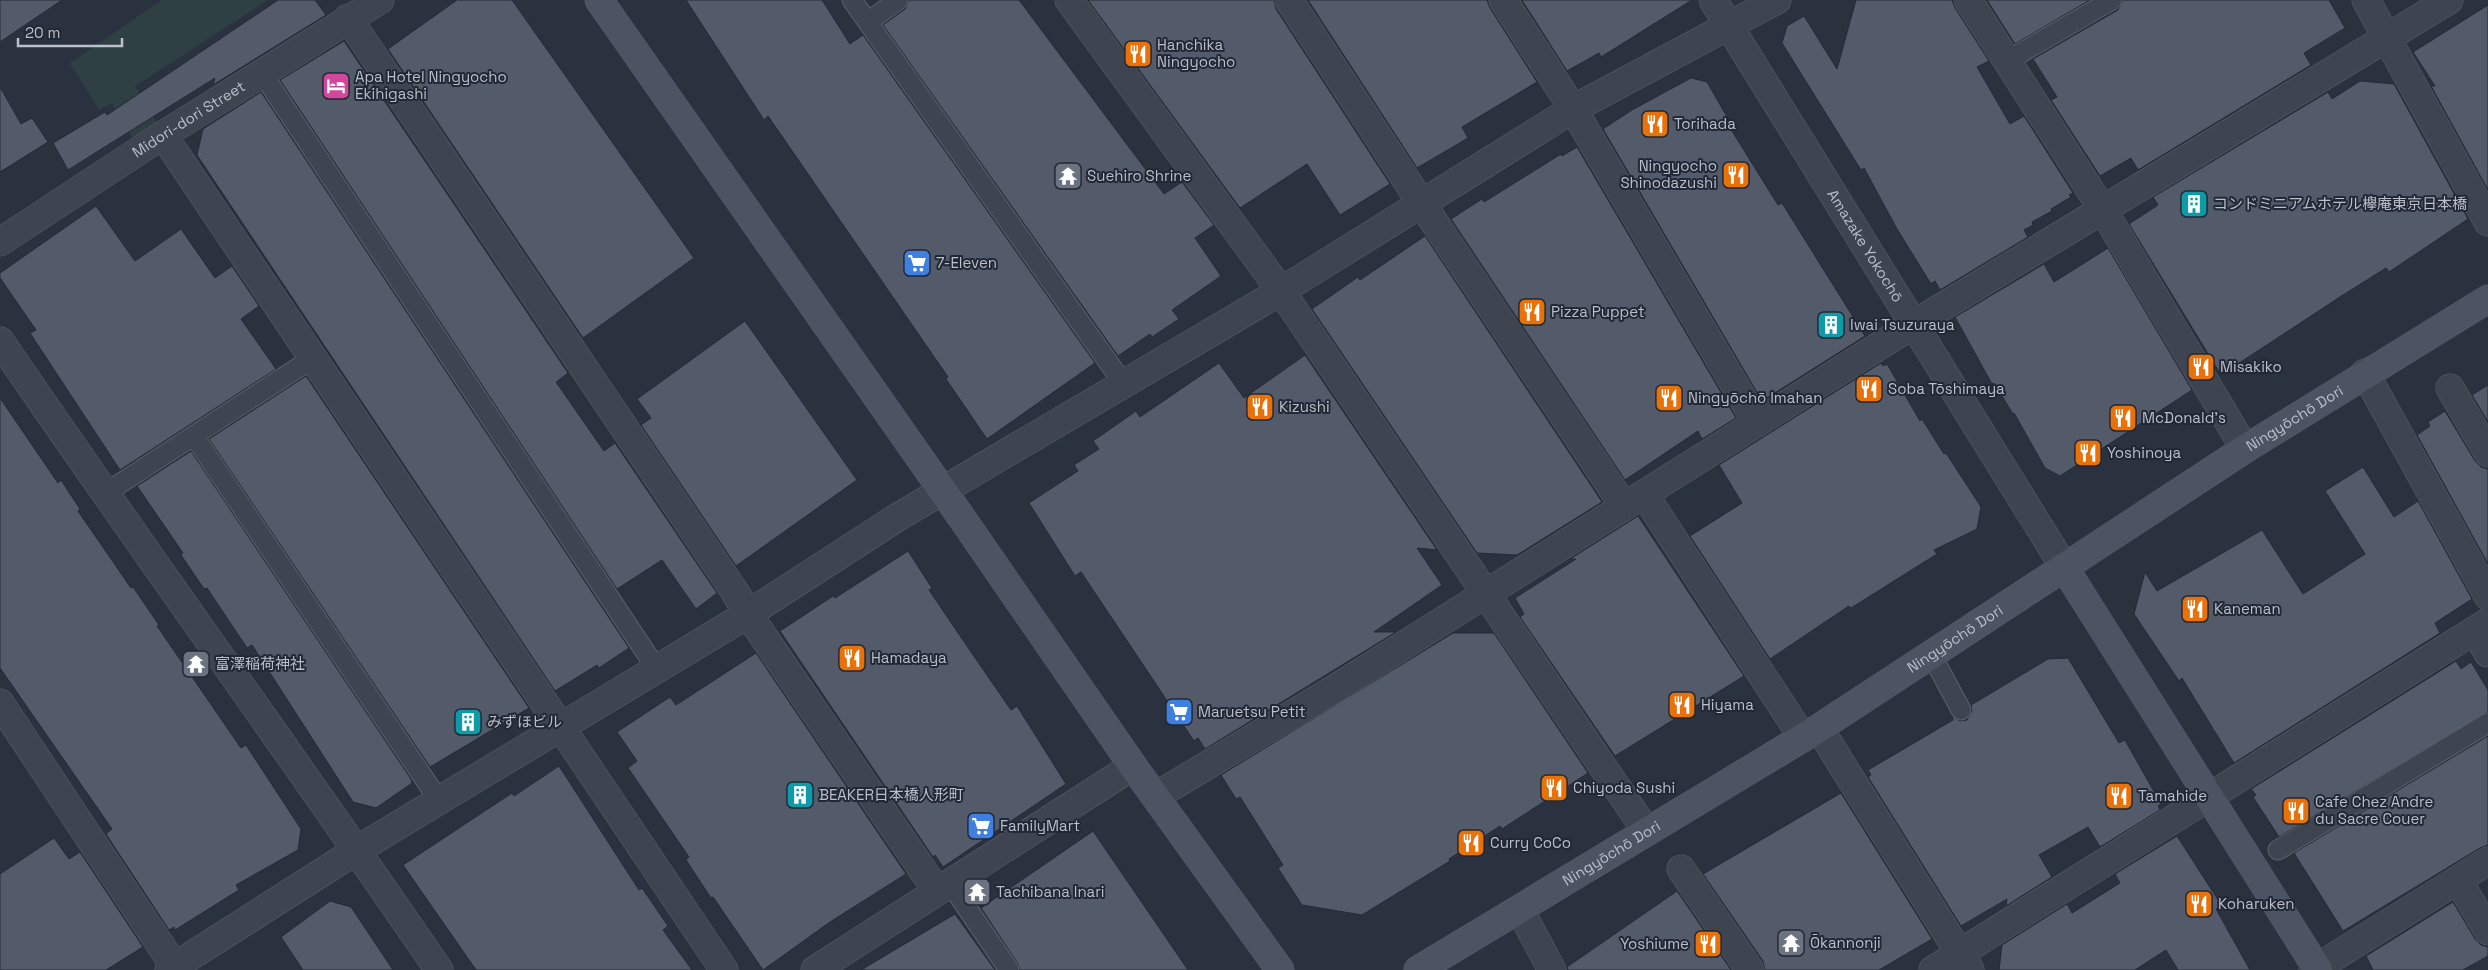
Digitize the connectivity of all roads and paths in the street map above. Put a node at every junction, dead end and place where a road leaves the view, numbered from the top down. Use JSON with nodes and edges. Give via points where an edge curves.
{"nodes":[{"id":1,"x":380,"y":0,"type":"edge"},
{"id":2,"x":599,"y":0,"type":"edge"},
{"id":3,"x":852,"y":0,"type":"edge"},
{"id":4,"x":898,"y":0,"type":"edge"},
{"id":5,"x":1069,"y":0,"type":"edge"},
{"id":6,"x":1289,"y":0,"type":"edge"},
{"id":7,"x":1503,"y":0,"type":"edge"},
{"id":8,"x":1713,"y":0,"type":"edge"},
{"id":9,"x":1777,"y":0,"type":"edge"},
{"id":10,"x":1968,"y":0,"type":"edge"},
{"id":11,"x":2112,"y":0,"type":"edge"},
{"id":12,"x":2366,"y":0,"type":"edge"},
{"id":13,"x":2449,"y":0,"type":"edge"},
{"id":14,"x":348,"y":18,"type":"junction"},
{"id":15,"x":868,"y":22,"type":"junction"},
{"id":16,"x":1729,"y":25,"type":"junction"},
{"id":17,"x":2387,"y":38,"type":"junction"},
{"id":18,"x":2007,"y":61,"type":"junction"},
{"id":19,"x":262,"y":73,"type":"junction"},
{"id":20,"x":1573,"y":109,"type":"junction"},
{"id":21,"x":162,"y":135,"type":"junction"},
{"id":22,"x":1422,"y":204,"type":"junction"},
{"id":23,"x":2103,"y":210,"type":"junction"},
{"id":24,"x":2488,"y":222,"type":"edge"},
{"id":25,"x":0,"y":242,"type":"edge"},
{"id":26,"x":1281,"y":291,"type":"junction"},
{"id":27,"x":2488,"y":299,"type":"edge"},
{"id":28,"x":1914,"y":324,"type":"junction"},
{"id":29,"x":0,"y":341,"type":"edge"},
{"id":30,"x":314,"y":358,"type":"junction"},
{"id":31,"x":2365,"y":373,"type":"junction"},
{"id":32,"x":1124,"y":383,"type":"junction"},
{"id":33,"x":2450,"y":388,"type":"dead end"},
{"id":34,"x":1757,"y":423,"type":"junction"},
{"id":35,"x":194,"y":436,"type":"junction"},
{"id":36,"x":2245,"y":449,"type":"junction"},
{"id":37,"x":2488,"y":453,"type":"edge"},
{"id":38,"x":942,"y":490,"type":"junction"},
{"id":39,"x":104,"y":494,"type":"junction"},
{"id":40,"x":1634,"y":500,"type":"junction"},
{"id":41,"x":2064,"y":567,"type":"junction"},
{"id":42,"x":1486,"y":594,"type":"junction"},
{"id":43,"x":2488,"y":596,"type":"edge"},
{"id":44,"x":748,"y":614,"type":"junction"},
{"id":45,"x":2484,"y":635,"type":"edge"},
{"id":46,"x":1931,"y":654,"type":"junction"},
{"id":47,"x":656,"y":668,"type":"junction"},
{"id":48,"x":0,"y":703,"type":"edge"},
{"id":49,"x":1961,"y":710,"type":"dead end"},
{"id":50,"x":2488,"y":723,"type":"edge"},
{"id":51,"x":560,"y":728,"type":"junction"},
{"id":52,"x":1811,"y":733,"type":"junction"},
{"id":53,"x":1133,"y":766,"type":"junction"},
{"id":54,"x":1156,"y":796,"type":"junction"},
{"id":55,"x":2209,"y":796,"type":"junction"},
{"id":56,"x":440,"y":802,"type":"junction"},
{"id":57,"x":1648,"y":832,"type":"junction"},
{"id":58,"x":357,"y":850,"type":"junction"},
{"id":59,"x":2278,"y":850,"type":"dead end"},
{"id":60,"x":2488,"y":861,"type":"edge"},
{"id":61,"x":1681,"y":869,"type":"dead end"},
{"id":62,"x":2458,"y":880,"type":"junction"},
{"id":63,"x":943,"y":887,"type":"junction"},
{"id":64,"x":1520,"y":910,"type":"junction"},
{"id":65,"x":2488,"y":931,"type":"edge"},
{"id":66,"x":1965,"y":962,"type":"edge"},
{"id":67,"x":174,"y":969,"type":"edge"},
{"id":68,"x":2316,"y":969,"type":"edge"},
{"id":69,"x":439,"y":970,"type":"edge"},
{"id":70,"x":724,"y":970,"type":"edge"},
{"id":71,"x":815,"y":970,"type":"edge"},
{"id":72,"x":1009,"y":970,"type":"edge"},
{"id":73,"x":1280,"y":970,"type":"edge"},
{"id":74,"x":1418,"y":970,"type":"edge"},
{"id":75,"x":1552,"y":970,"type":"edge"},
{"id":76,"x":1750,"y":970,"type":"edge"},
{"id":77,"x":1933,"y":970,"type":"edge"}],
"edges":[{"from":1,"to":14,"type":"street","name":"Midori-dori Street"},
{"from":2,"to":38,"type":"street"},
{"from":3,"to":15,"type":"lane"},
{"from":4,"to":15,"type":"lane"},
{"from":5,"to":26,"type":"street"},
{"from":6,"to":22,"type":"street"},
{"from":7,"to":20,"type":"street"},
{"from":8,"to":16,"type":"street","name":"Amazake Yokochō"},
{"from":9,"to":16,"type":"street"},
{"from":10,"to":18,"type":"street"},
{"from":11,"to":18,"type":"lane"},
{"from":12,"to":17,"type":"street"},
{"from":13,"to":17,"type":"street"},
{"from":14,"to":19,"type":"street","name":"Midori-dori Street"},
{"from":14,"to":44,"type":"street"},
{"from":15,"to":32,"type":"lane"},
{"from":16,"to":20,"type":"street"},
{"from":16,"to":28,"type":"street","name":"Amazake Yokochō"},
{"from":17,"to":23,"type":"street"},
{"from":17,"to":24,"type":"street"},
{"from":18,"to":23,"type":"street"},
{"from":19,"to":21,"type":"street","name":"Midori-dori Street"},
{"from":19,"to":47,"type":"lane"},
{"from":20,"to":22,"type":"street"},
{"from":20,"to":34,"type":"street"},
{"from":21,"to":25,"type":"street","name":"Midori-dori Street"},
{"from":21,"to":30,"type":"street"},
{"from":22,"to":26,"type":"street"},
{"from":22,"to":40,"type":"street"},
{"from":23,"to":28,"type":"street"},
{"from":23,"to":36,"type":"street"},
{"from":26,"to":32,"type":"street"},
{"from":26,"to":42,"type":"street"},
{"from":27,"to":31,"type":"street","name":"Ningyōchō Dori"},
{"from":28,"to":34,"type":"street"},
{"from":28,"to":41,"type":"street","name":"Amazake Yokochō"},
{"from":29,"to":39,"type":"street"},
{"from":30,"to":35,"type":"lane"},
{"from":30,"to":51,"type":"street"},
{"from":31,"to":36,"type":"street","name":"Ningyōchō Dori"},
{"from":31,"to":43,"type":"street"},
{"from":32,"to":38,"type":"street"},
{"from":33,"to":37,"type":"street"},
{"from":34,"to":40,"type":"street"},
{"from":35,"to":39,"type":"lane"},
{"from":35,"to":56,"type":"lane"},
{"from":36,"to":41,"type":"street","name":"Ningyōchō Dori"},
{"from":38,"to":44,"type":"street"},
{"from":38,"to":53,"type":"street"},
{"from":39,"to":58,"type":"street"},
{"from":40,"to":42,"type":"street"},
{"from":40,"to":52,"type":"street"},
{"from":41,"to":46,"type":"street","name":"Ningyōchō Dori"},
{"from":41,"to":55,"type":"street"},
{"from":42,"to":54,"type":"street"},
{"from":42,"to":57,"type":"street"},
{"from":44,"to":47,"type":"street"},
{"from":44,"to":63,"type":"street"},
{"from":45,"to":55,"type":"street"},
{"from":46,"to":49,"type":"lane"},
{"from":46,"to":52,"type":"street","name":"Ningyōchō Dori"},
{"from":47,"to":51,"type":"street"},
{"from":48,"to":67,"type":"street"},
{"from":50,"to":59,"type":"lane"},
{"from":51,"to":56,"type":"street"},
{"from":51,"to":70,"type":"street"},
{"from":52,"to":57,"type":"street","name":"Ningyōchō Dori"},
{"from":52,"to":66,"type":"street"},
{"from":53,"to":54,"type":"street"},
{"from":53,"to":63,"type":"street"},
{"from":54,"to":73,"type":"street"},
{"from":55,"to":66,"type":"street"},
{"from":55,"to":68,"type":"street"},
{"from":56,"to":58,"type":"street"},
{"from":57,"to":64,"type":"street","name":"Ningyōchō Dori"},
{"from":58,"to":67,"type":"street"},
{"from":58,"to":69,"type":"street"},
{"from":60,"to":62,"type":"street"},
{"from":61,"to":76,"type":"street"},
{"from":62,"to":65,"type":"street"},
{"from":62,"to":68,"type":"street"},
{"from":63,"to":71,"type":"street"},
{"from":63,"to":72,"type":"lane"},
{"from":64,"to":74,"type":"street","name":"Ningyōchō Dori"},
{"from":64,"to":75,"type":"street"},
{"from":66,"to":77,"type":"street"}]}
